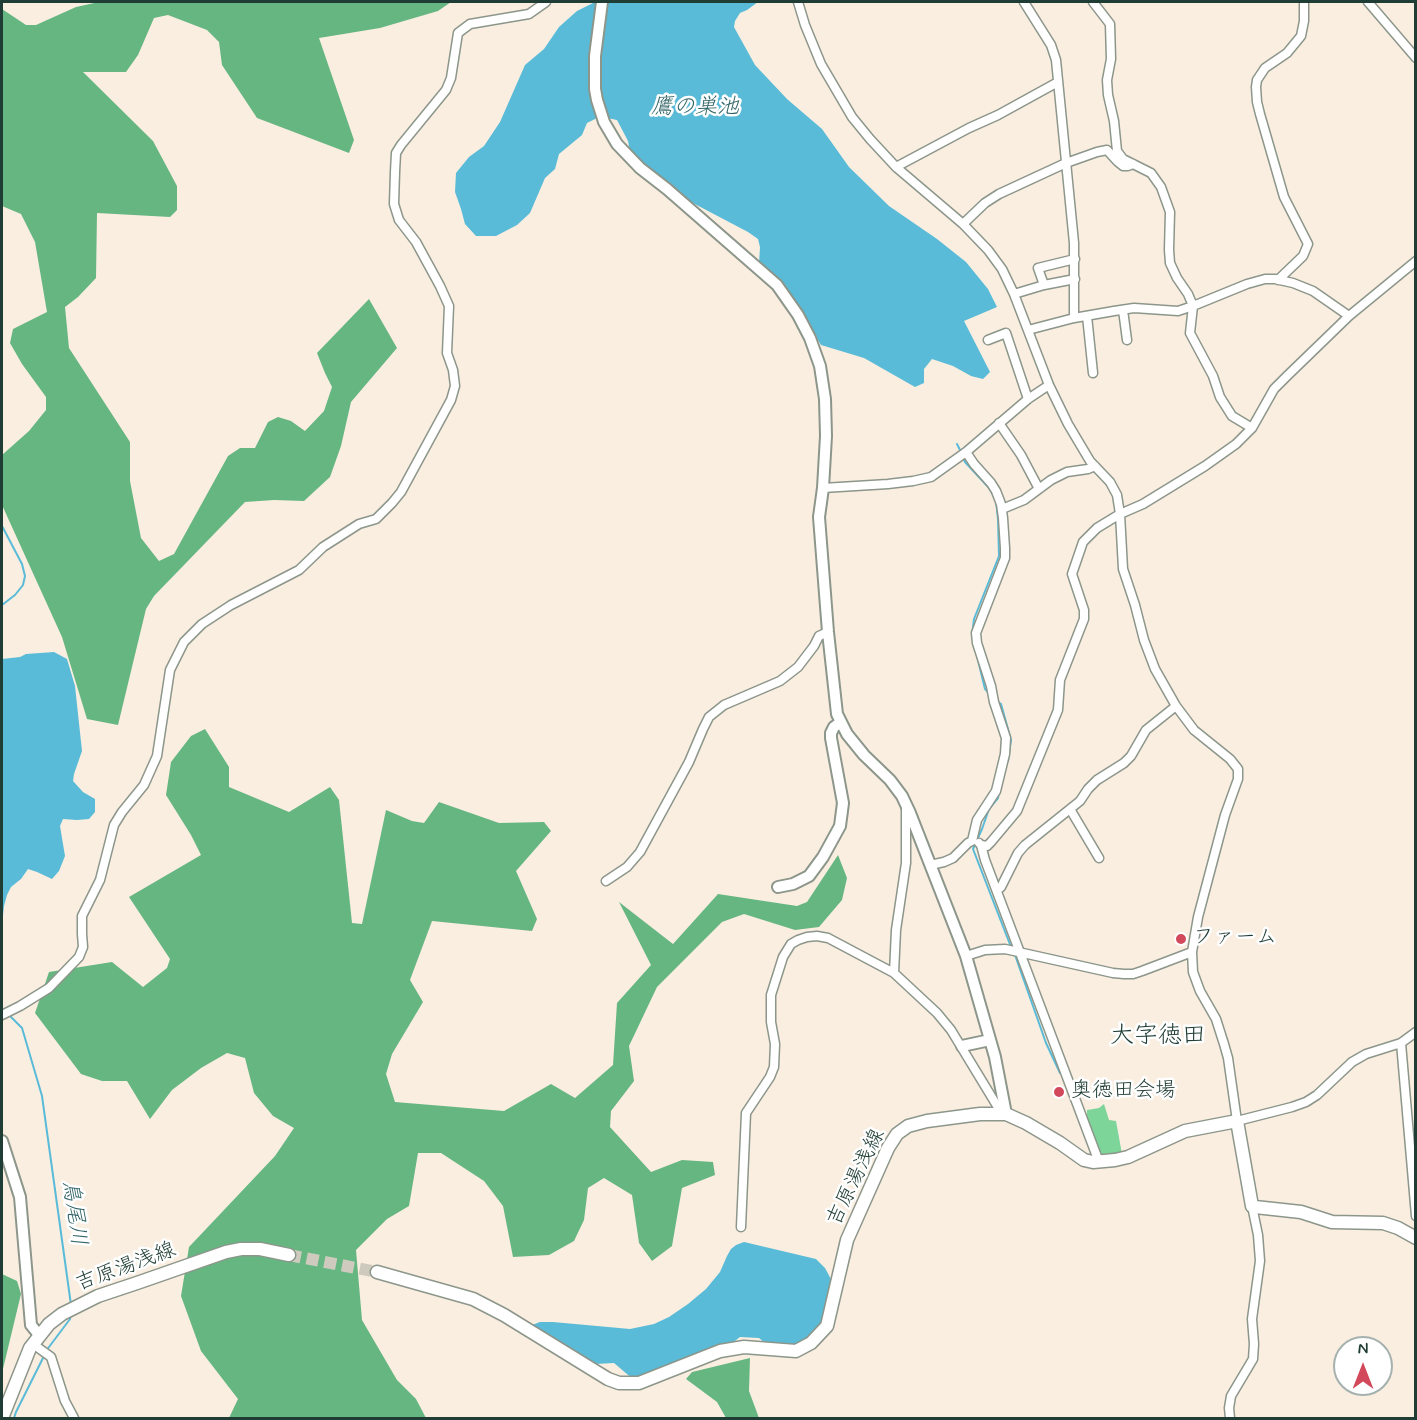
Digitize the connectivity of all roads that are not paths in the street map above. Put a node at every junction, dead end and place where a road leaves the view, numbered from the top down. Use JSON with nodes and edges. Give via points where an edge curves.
{"nodes":[{"id":1,"x":546,"y":2,"type":"edge"},
{"id":2,"x":602,"y":2,"type":"edge"},
{"id":3,"x":801,"y":2,"type":"edge"},
{"id":4,"x":1024,"y":2,"type":"edge"},
{"id":5,"x":1093,"y":2,"type":"edge"},
{"id":6,"x":1304,"y":2,"type":"edge"},
{"id":7,"x":1368,"y":2,"type":"edge"},
{"id":8,"x":1416,"y":58,"type":"edge"},
{"id":9,"x":1058,"y":82,"type":"junction"},
{"id":10,"x":1066,"y":163,"type":"junction"},
{"id":11,"x":1134,"y":164,"type":"junction"},
{"id":12,"x":896,"y":167,"type":"junction"},
{"id":13,"x":963,"y":224,"type":"junction"},
{"id":14,"x":1075,"y":259,"type":"junction"},
{"id":15,"x":1416,"y":261,"type":"edge"},
{"id":16,"x":1075,"y":279,"type":"junction"},
{"id":17,"x":1278,"y":280,"type":"junction"},
{"id":18,"x":1044,"y":285,"type":"junction"},
{"id":19,"x":1014,"y":294,"type":"junction"},
{"id":20,"x":1192,"y":306,"type":"junction"},
{"id":21,"x":1123,"y":309,"type":"junction"},
{"id":22,"x":1087,"y":316,"type":"junction"},
{"id":23,"x":1349,"y":316,"type":"junction"},
{"id":24,"x":1074,"y":318,"type":"junction"},
{"id":25,"x":1028,"y":330,"type":"junction"},
{"id":26,"x":988,"y":340,"type":"dead end"},
{"id":27,"x":1127,"y":340,"type":"dead end"},
{"id":28,"x":1093,"y":373,"type":"dead end"},
{"id":29,"x":1049,"y":385,"type":"junction"},
{"id":30,"x":1028,"y":399,"type":"junction"},
{"id":31,"x":999,"y":423,"type":"junction"},
{"id":32,"x":1252,"y":428,"type":"junction"},
{"id":33,"x":966,"y":452,"type":"junction"},
{"id":34,"x":1095,"y":466,"type":"junction"},
{"id":35,"x":823,"y":489,"type":"junction"},
{"id":36,"x":1039,"y":489,"type":"junction"},
{"id":37,"x":1002,"y":509,"type":"junction"},
{"id":38,"x":1120,"y":514,"type":"junction"},
{"id":39,"x":828,"y":632,"type":"junction"},
{"id":40,"x":1176,"y":706,"type":"junction"},
{"id":41,"x":841,"y":722,"type":"junction"},
{"id":42,"x":906,"y":803,"type":"junction"},
{"id":43,"x":1070,"y":809,"type":"junction"},
{"id":44,"x":972,"y":842,"type":"junction"},
{"id":45,"x":981,"y":845,"type":"junction"},
{"id":46,"x":1099,"y":858,"type":"dead end"},
{"id":47,"x":930,"y":865,"type":"junction"},
{"id":48,"x":606,"y":881,"type":"dead end"},
{"id":49,"x":778,"y":887,"type":"dead end"},
{"id":50,"x":997,"y":890,"type":"junction"},
{"id":51,"x":1019,"y":951,"type":"junction"},
{"id":52,"x":1192,"y":952,"type":"junction"},
{"id":53,"x":966,"y":956,"type":"junction"},
{"id":54,"x":894,"y":973,"type":"junction"},
{"id":55,"x":2,"y":1015,"type":"edge"},
{"id":56,"x":1416,"y":1032,"type":"edge"},
{"id":57,"x":990,"y":1040,"type":"junction"},
{"id":58,"x":1401,"y":1043,"type":"junction"},
{"id":59,"x":962,"y":1046,"type":"junction"},
{"id":60,"x":1004,"y":1114,"type":"junction"},
{"id":61,"x":1238,"y":1121,"type":"junction"},
{"id":62,"x":2,"y":1142,"type":"edge"},
{"id":63,"x":1100,"y":1162,"type":"junction"},
{"id":64,"x":1252,"y":1206,"type":"junction"},
{"id":65,"x":1416,"y":1216,"type":"edge"},
{"id":66,"x":741,"y":1227,"type":"dead end"},
{"id":67,"x":1416,"y":1238,"type":"edge"},
{"id":68,"x":289,"y":1255,"type":"tunnel mouth"},
{"id":69,"x":377,"y":1272,"type":"tunnel mouth"},
{"id":70,"x":36,"y":1340,"type":"junction"},
{"id":71,"x":2,"y":1419,"type":"edge"},
{"id":72,"x":74,"y":1419,"type":"edge"},
{"id":73,"x":1230,"y":1419,"type":"edge"}],
"edges":[{"from":1,"to":55,"type":"street","via":[[529,14],[470,24],[458,33],[446,90],[396,153],[394,204],[399,220],[416,242],[449,306],[447,353],[455,386],[451,400],[401,492],[376,519],[358,524],[323,547],[298,570],[231,605],[202,624],[184,642],[170,670],[158,756],[144,785],[114,825],[100,880],[82,916],[83,947],[79,957],[49,988]]},
{"from":2,"to":35,"type":"street","via":[[594,75],[604,122],[617,144],[777,285],[810,338],[820,366],[825,399]]},
{"from":3,"to":12,"type":"street","via":[[805,25],[831,82],[852,117]]},
{"from":4,"to":9,"type":"street","via":[[1051,45]]},
{"from":5,"to":11,"type":"street","via":[[1110,24],[1107,80],[1115,148],[1120,157]]},
{"from":6,"to":17,"type":"street","via":[[1300,36],[1287,53],[1265,68],[1256,87],[1284,197],[1308,244],[1303,255]]},
{"from":7,"to":8,"type":"street"},
{"from":9,"to":10,"type":"street"},
{"from":9,"to":12,"type":"street"},
{"from":10,"to":11,"type":"street","via":[[1107,150],[1124,166]]},
{"from":10,"to":13,"type":"street","via":[[999,194]]},
{"from":10,"to":14,"type":"street"},
{"from":11,"to":20,"type":"street","via":[[1154,176],[1168,202],[1170,263]]},
{"from":12,"to":13,"type":"street"},
{"from":13,"to":19,"type":"street","via":[[1002,269]]},
{"from":14,"to":16,"type":"street"},
{"from":14,"to":18,"type":"street","via":[[1038,268]]},
{"from":15,"to":23,"type":"street"},
{"from":16,"to":18,"type":"street"},
{"from":16,"to":24,"type":"street"},
{"from":17,"to":20,"type":"street","via":[[1247,284]]},
{"from":17,"to":23,"type":"street","via":[[1312,291]]},
{"from":18,"to":19,"type":"street"},
{"from":19,"to":25,"type":"street"},
{"from":20,"to":21,"type":"street","via":[[1178,311]]},
{"from":20,"to":32,"type":"street","via":[[1190,333],[1220,397],[1232,416]]},
{"from":21,"to":22,"type":"street"},
{"from":21,"to":27,"type":"street"},
{"from":22,"to":24,"type":"street"},
{"from":22,"to":28,"type":"street"},
{"from":23,"to":32,"type":"street","via":[[1274,389]]},
{"from":24,"to":25,"type":"street"},
{"from":25,"to":29,"type":"street"},
{"from":26,"to":30,"type":"street","via":[[1006,333]]},
{"from":29,"to":30,"type":"street"},
{"from":29,"to":34,"type":"street"},
{"from":30,"to":31,"type":"street"},
{"from":31,"to":33,"type":"street"},
{"from":31,"to":36,"type":"street"},
{"from":32,"to":38,"type":"street","via":[[1205,466]]},
{"from":33,"to":35,"type":"street","via":[[929,478]]},
{"from":33,"to":37,"type":"street","via":[[991,483]]},
{"from":34,"to":36,"type":"street","via":[[1067,472]]},
{"from":34,"to":38,"type":"street","via":[[1117,495]]},
{"from":35,"to":39,"type":"street","via":[[819,526]]},
{"from":36,"to":37,"type":"street"},
{"from":37,"to":44,"type":"street","via":[[1005,558],[976,633],[1005,738],[1005,754],[996,791],[977,820]]},
{"from":38,"to":40,"type":"street","via":[[1123,569],[1155,669]]},
{"from":38,"to":45,"type":"street","via":[[1083,542],[1072,574],[1084,619],[1060,680],[1058,710],[1017,811],[987,846]]},
{"from":39,"to":41,"type":"street","via":[[834,696]]},
{"from":39,"to":48,"type":"street","via":[[819,636],[798,668],[780,681],[724,705],[709,717],[640,852]]},
{"from":40,"to":43,"type":"street","via":[[1146,730],[1128,759],[1097,780]]},
{"from":40,"to":52,"type":"street","via":[[1194,730],[1233,762],[1239,775],[1198,916]]},
{"from":41,"to":42,"type":"street"},
{"from":41,"to":49,"type":"street","via":[[831,733],[843,803],[840,826],[809,876]]},
{"from":42,"to":47,"type":"street"},
{"from":42,"to":54,"type":"street","via":[[906,863]]},
{"from":43,"to":46,"type":"street"},
{"from":43,"to":50,"type":"street","via":[[1025,845]]},
{"from":44,"to":45,"type":"street"},
{"from":44,"to":47,"type":"street","via":[[953,858]]},
{"from":45,"to":50,"type":"street"},
{"from":47,"to":53,"type":"street"},
{"from":50,"to":51,"type":"street"},
{"from":51,"to":52,"type":"street","via":[[1124,974]]},
{"from":51,"to":53,"type":"street","via":[[992,949]]},
{"from":51,"to":63,"type":"street"},
{"from":52,"to":61,"type":"street","via":[[1193,972],[1216,1019],[1228,1058]]},
{"from":53,"to":57,"type":"street"},
{"from":54,"to":59,"type":"street","via":[[945,1021]]},
{"from":54,"to":66,"type":"street","via":[[817,936],[791,944],[783,957],[771,995],[774,1067],[746,1113]]},
{"from":56,"to":58,"type":"street"},
{"from":57,"to":59,"type":"street"},
{"from":57,"to":60,"type":"street"},
{"from":58,"to":61,"type":"street","via":[[1352,1062],[1306,1102]]},
{"from":58,"to":65,"type":"street"},
{"from":59,"to":60,"type":"street"},
{"from":60,"to":63,"type":"main road","name":"吉原湯浅線","via":[[1026,1123],[1084,1160]]},
{"from":60,"to":69,"type":"main road","name":"吉原湯浅線","via":[[927,1121],[897,1134],[848,1240],[827,1326],[811,1343],[796,1351],[744,1347],[720,1351],[639,1383],[619,1383],[473,1299]]},
{"from":61,"to":63,"type":"main road","via":[[1185,1131],[1139,1153]]},
{"from":61,"to":64,"type":"main road"},
{"from":62,"to":70,"type":"street","via":[[20,1197],[31,1325]]},
{"from":64,"to":67,"type":"main road","via":[[1297,1211],[1332,1222],[1383,1223]]},
{"from":64,"to":73,"type":"street","via":[[1260,1261],[1252,1319],[1254,1359],[1231,1396]]},
{"from":68,"to":70,"type":"main road","name":"吉原湯浅線","via":[[260,1249],[226,1252],[78,1305],[49,1324]]},
{"from":70,"to":71,"type":"main road","name":"吉原湯浅線"},
{"from":70,"to":72,"type":"street","via":[[51,1357]]}]}
